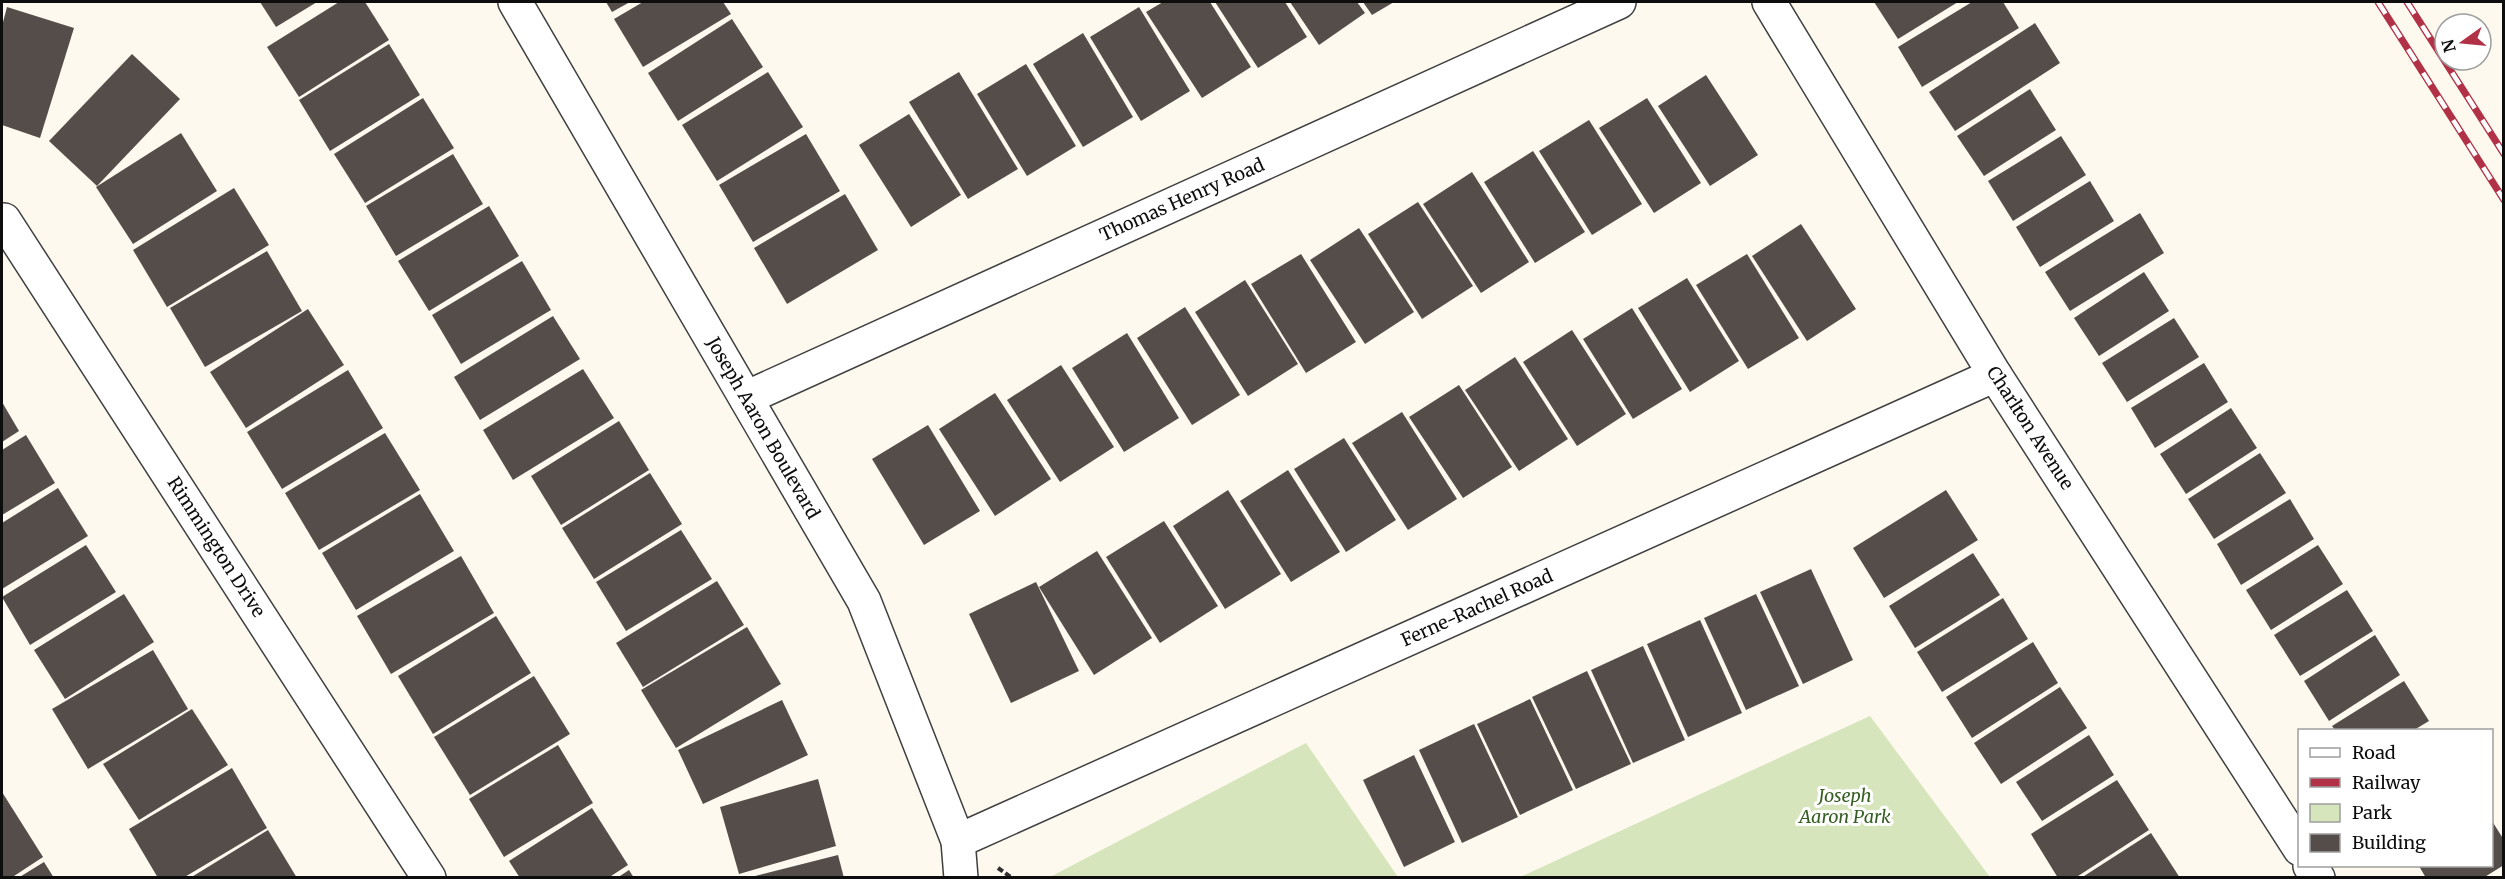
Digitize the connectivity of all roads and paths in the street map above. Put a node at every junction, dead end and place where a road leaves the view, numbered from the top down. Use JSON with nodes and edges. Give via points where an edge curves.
{"nodes":[{"id":1,"x":515,"y":2,"type":"edge"},
{"id":2,"x":1619,"y":2,"type":"edge"},
{"id":3,"x":1769,"y":2,"type":"edge"},
{"id":4,"x":2,"y":221,"type":"edge"},
{"id":5,"x":1995,"y":375,"type":"junction"},
{"id":6,"x":746,"y":398,"type":"junction"},
{"id":7,"x":958,"y":841,"type":"junction"},
{"id":8,"x":2298,"y":846,"type":"edge"},
{"id":9,"x":429,"y":878,"type":"edge"},
{"id":10,"x":961,"y":878,"type":"edge"}],
"edges":[{"from":1,"to":6,"type":"street","name":"Joseph Aaron Boulevard"},
{"from":2,"to":6,"type":"street","name":"Thomas Henry Road"},
{"from":3,"to":5,"type":"street","name":"Charlton Avenue"},
{"from":4,"to":9,"type":"street","name":"Rimmington Drive"},
{"from":5,"to":7,"type":"street","name":"Ferne-Rachel Road"},
{"from":5,"to":8,"type":"street","name":"Charlton Avenue"},
{"from":6,"to":7,"type":"street","name":"Joseph Aaron Boulevard","via":[[864,601]]},
{"from":7,"to":10,"type":"street","name":"Joseph Aaron Boulevard"}]}
